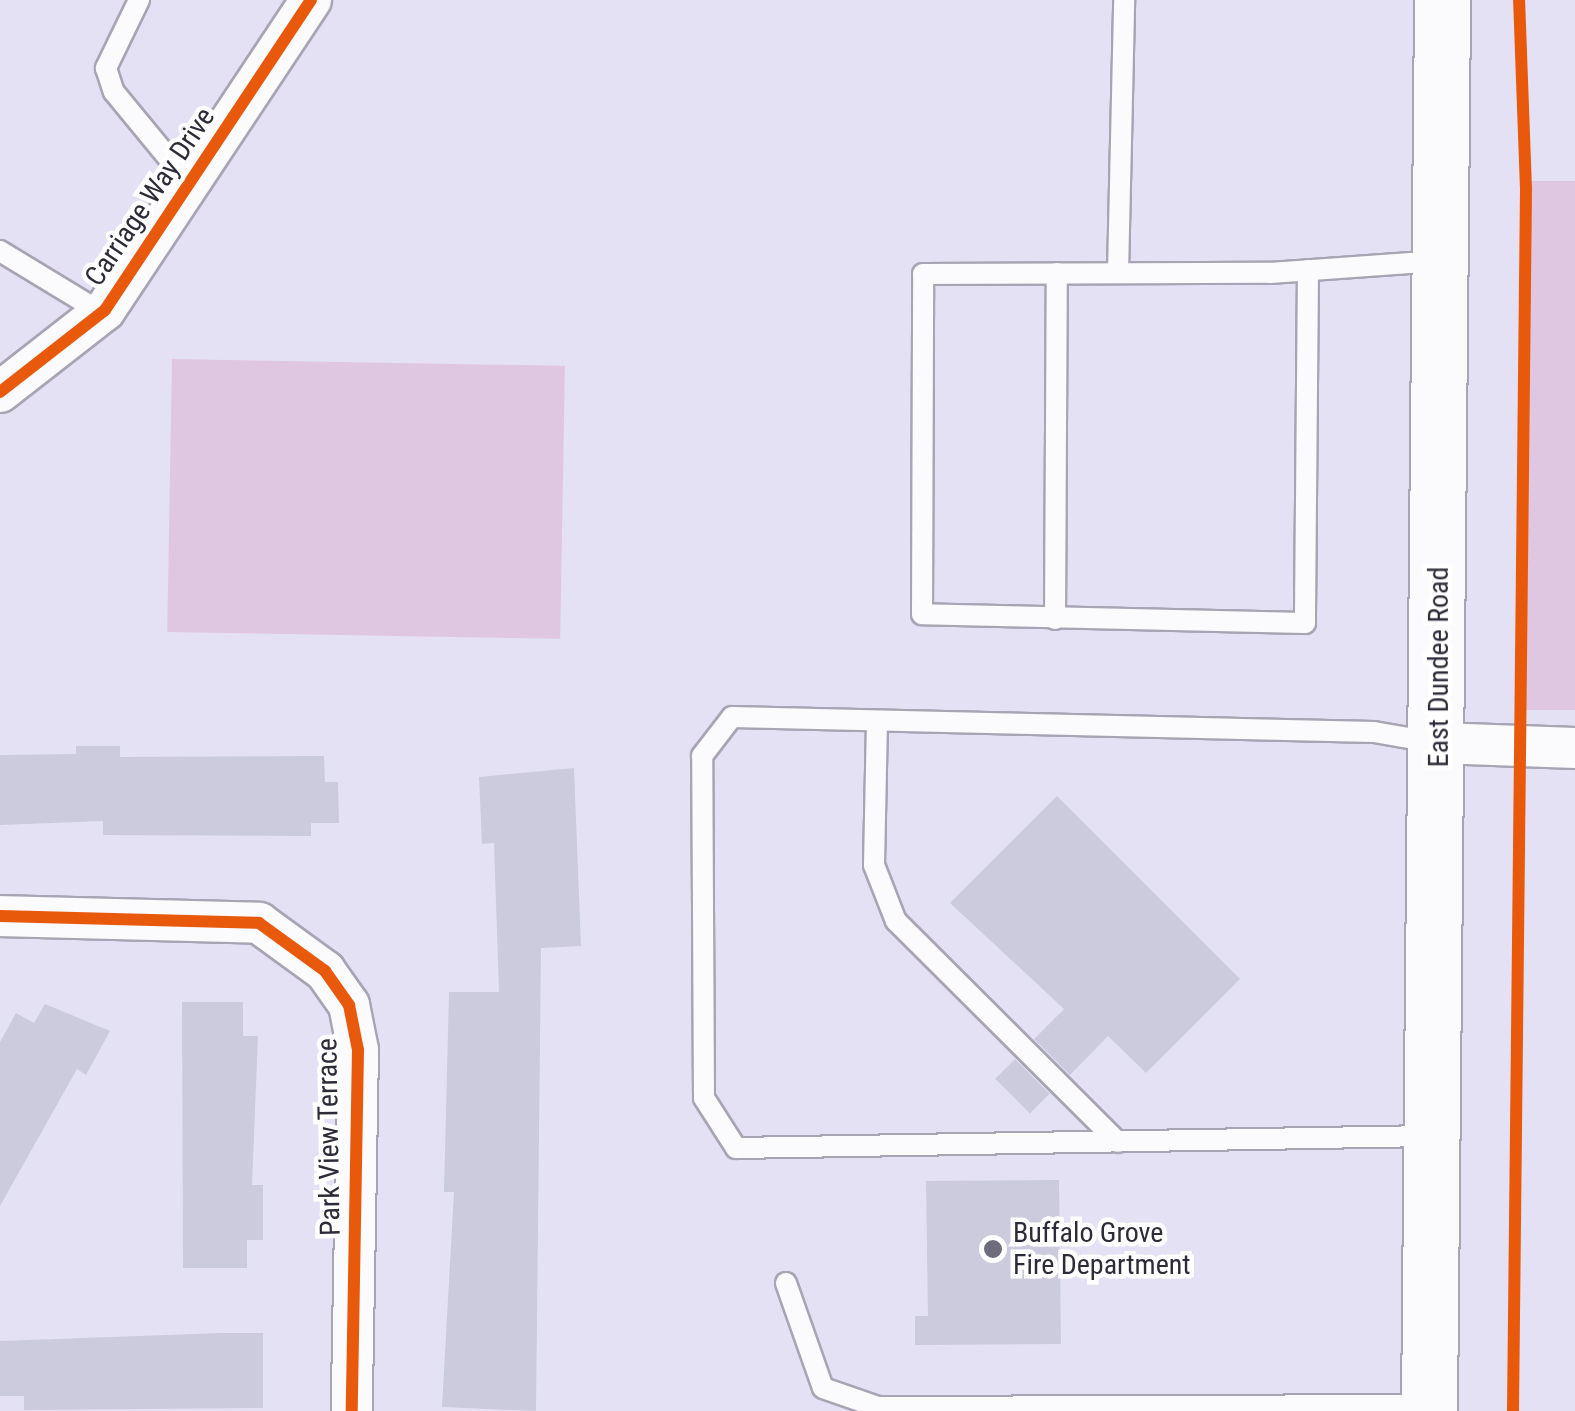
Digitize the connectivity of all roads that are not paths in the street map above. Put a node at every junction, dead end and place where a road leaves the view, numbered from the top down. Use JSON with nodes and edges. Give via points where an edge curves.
{"nodes":[{"id":1,"x":139,"y":0,"type":"edge"},
{"id":2,"x":310,"y":0,"type":"edge"},
{"id":3,"x":1124,"y":0,"type":"edge"},
{"id":4,"x":1442,"y":0,"type":"edge"},
{"id":5,"x":189,"y":183,"type":"junction"},
{"id":6,"x":0,"y":250,"type":"edge"},
{"id":7,"x":1441,"y":260,"type":"junction"},
{"id":8,"x":1308,"y":270,"type":"junction"},
{"id":9,"x":1057,"y":273,"type":"junction"},
{"id":10,"x":1118,"y":273,"type":"junction"},
{"id":11,"x":102,"y":312,"type":"junction"},
{"id":12,"x":0,"y":392,"type":"edge"},
{"id":13,"x":1055,"y":619,"type":"junction"},
{"id":14,"x":877,"y":720,"type":"junction"},
{"id":15,"x":1439,"y":743,"type":"junction"},
{"id":16,"x":1575,"y":748,"type":"edge"},
{"id":17,"x":0,"y":916,"type":"edge"},
{"id":18,"x":1434,"y":1136,"type":"junction"},
{"id":19,"x":1118,"y":1142,"type":"junction"},
{"id":20,"x":786,"y":1283,"type":"dead end"},
{"id":21,"x":1429,"y":1408,"type":"edge"},
{"id":22,"x":352,"y":1411,"type":"edge"}],
"edges":[{"from":1,"to":5,"type":"lane","via":[[106,68],[114,92]]},
{"from":2,"to":5,"type":"street","name":"Carriage Way Drive"},
{"from":3,"to":10,"type":"lane"},
{"from":4,"to":7,"type":"main road","name":"East Dundee Road"},
{"from":5,"to":11,"type":"street","name":"Carriage Way Drive"},
{"from":6,"to":11,"type":"lane"},
{"from":7,"to":8,"type":"lane"},
{"from":7,"to":15,"type":"main road","name":"East Dundee Road"},
{"from":8,"to":10,"type":"lane"},
{"from":8,"to":13,"type":"lane","via":[[1305,623]]},
{"from":9,"to":10,"type":"lane"},
{"from":9,"to":13,"type":"lane"},
{"from":9,"to":13,"type":"lane","via":[[923,274],[922,614]]},
{"from":11,"to":12,"type":"street","name":"Carriage Way Drive"},
{"from":14,"to":15,"type":"lane","via":[[1374,732]]},
{"from":14,"to":19,"type":"lane","via":[[874,865],[896,921]]},
{"from":14,"to":19,"type":"lane","via":[[732,717],[702,756],[704,1098],[736,1148]]},
{"from":15,"to":16,"type":"street"},
{"from":15,"to":18,"type":"main road","name":"East Dundee Road"},
{"from":17,"to":22,"type":"street","name":"Park View Terrace","via":[[258,924],[324,971],[349,1005],[358,1050]]},
{"from":18,"to":19,"type":"lane"},
{"from":18,"to":21,"type":"main road","name":"East Dundee Road"},
{"from":20,"to":21,"type":"lane","via":[[823,1388],[878,1406]]}]}
